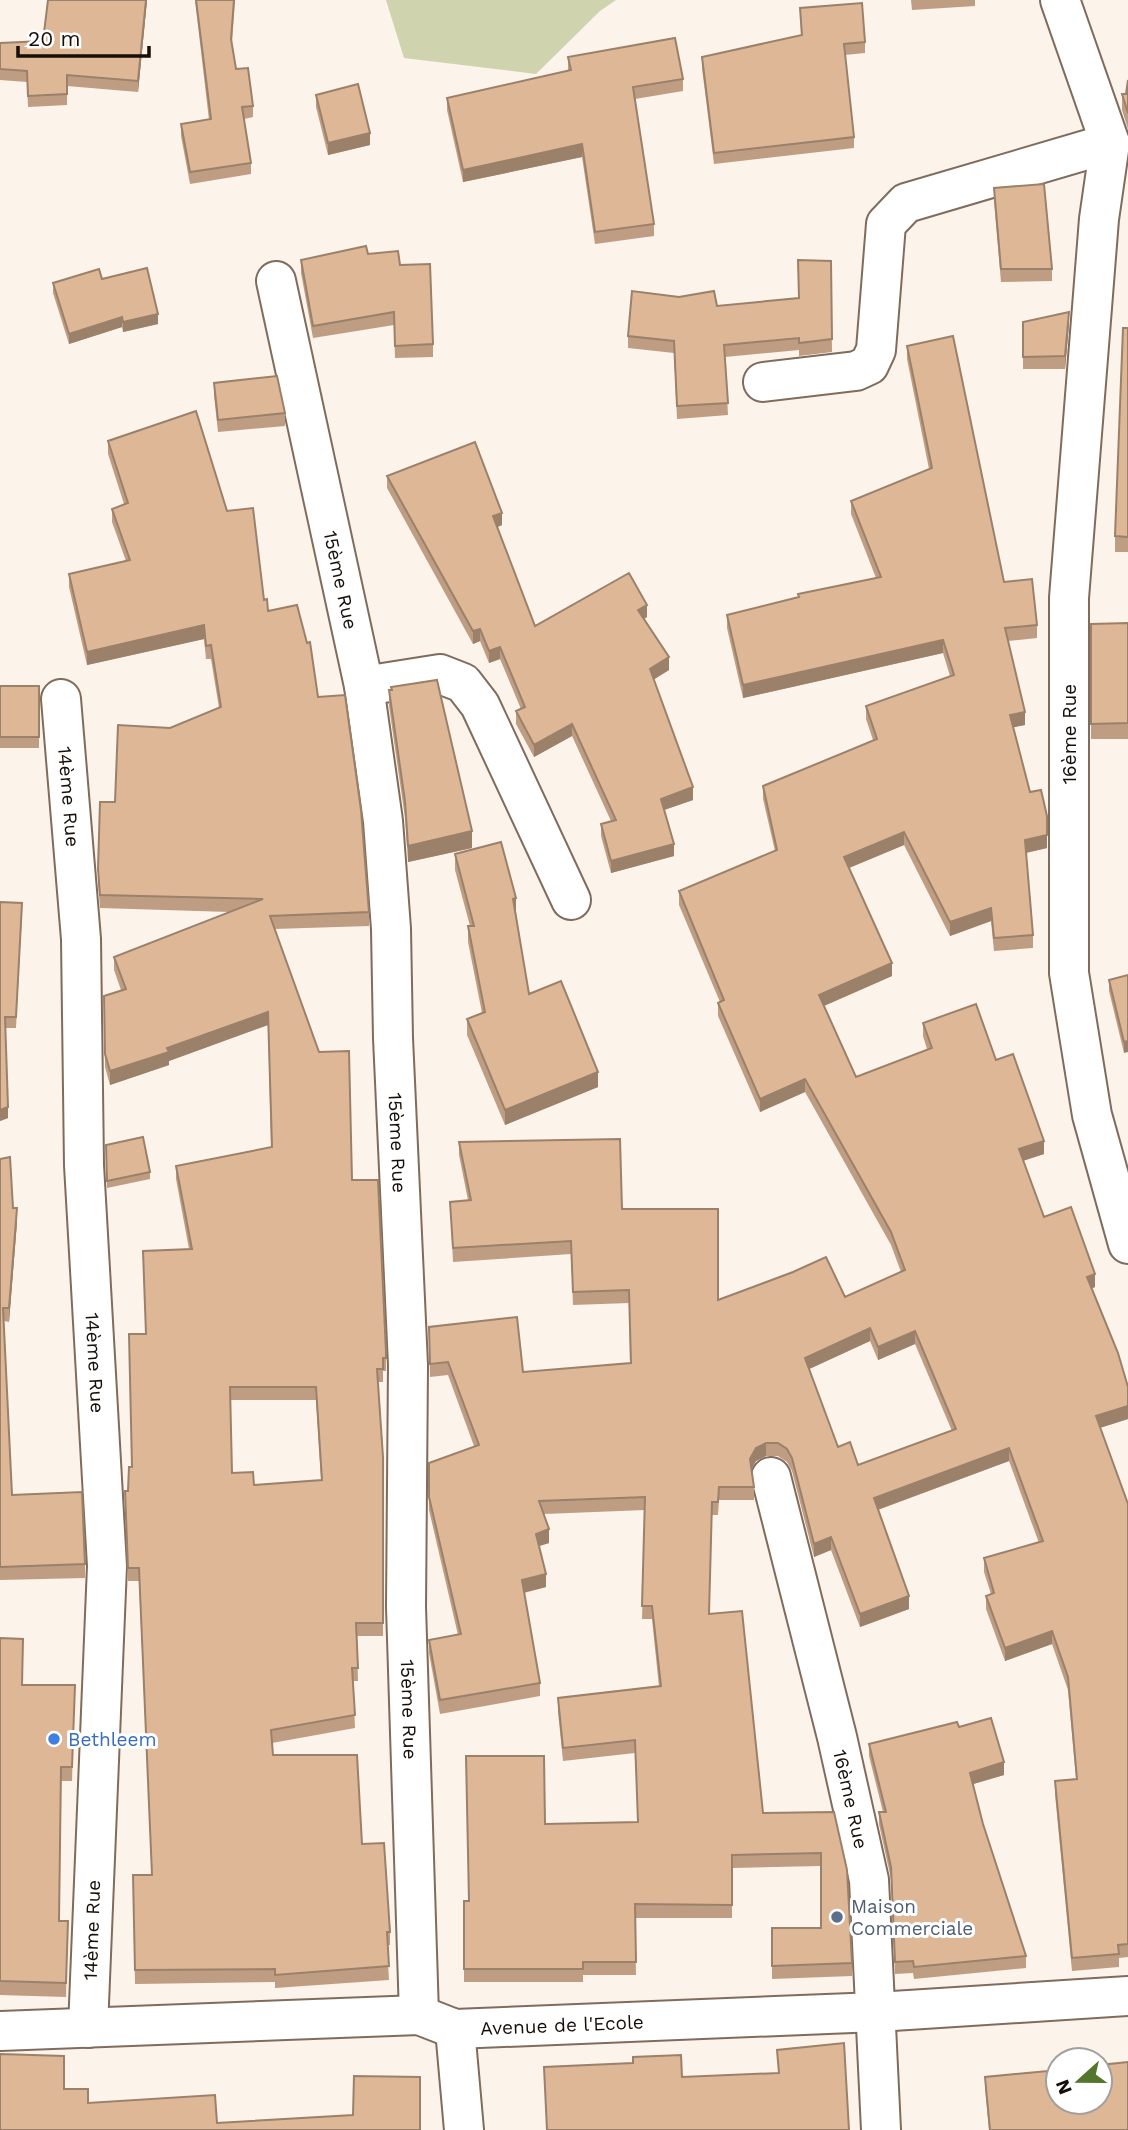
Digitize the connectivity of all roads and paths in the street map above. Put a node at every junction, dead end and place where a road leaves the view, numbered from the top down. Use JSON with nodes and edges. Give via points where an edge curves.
{"nodes":[{"id":1,"x":1060,"y":0,"type":"edge"},
{"id":2,"x":1110,"y":143,"type":"junction"},
{"id":3,"x":276,"y":281,"type":"dead end"},
{"id":4,"x":763,"y":382,"type":"dead end"},
{"id":5,"x":364,"y":686,"type":"junction"},
{"id":6,"x":61,"y":699,"type":"dead end"},
{"id":7,"x":571,"y":900,"type":"dead end"},
{"id":8,"x":1128,"y":1244,"type":"edge"},
{"id":9,"x":771,"y":1478,"type":"dead end"},
{"id":10,"x":1128,"y":1996,"type":"edge"},
{"id":11,"x":877,"y":2012,"type":"junction"},
{"id":12,"x":419,"y":2014,"type":"junction"},
{"id":13,"x":88,"y":2028,"type":"junction"},
{"id":14,"x":455,"y":2029,"type":"junction"},
{"id":15,"x":0,"y":2031,"type":"edge"},
{"id":16,"x":464,"y":2130,"type":"edge"},
{"id":17,"x":881,"y":2130,"type":"edge"}],
"edges":[{"from":1,"to":2,"type":"street"},
{"from":2,"to":4,"type":"street","via":[[906,203],[886,224],[876,350],[869,365],[856,371]]},
{"from":2,"to":8,"type":"street","name":"16ème Rue","via":[[1099,219],[1069,598],[1069,973],[1092,1115]]},
{"from":3,"to":5,"type":"street","name":"15ème Rue"},
{"from":5,"to":7,"type":"street","via":[[440,674],[463,682],[480,705]]},
{"from":5,"to":12,"type":"street","name":"15ème Rue","via":[[383,821],[391,929],[408,1364],[406,1607]]},
{"from":6,"to":13,"type":"street","name":"14ème Rue","via":[[81,939],[84,1165],[107,1566]]},
{"from":9,"to":11,"type":"street","name":"16ème Rue","via":[[869,1880]]},
{"from":10,"to":11,"type":"street","name":"Avenue de l'Ecole"},
{"from":11,"to":14,"type":"street","name":"Avenue de l'Ecole"},
{"from":11,"to":17,"type":"street","name":"16ème Rue"},
{"from":12,"to":13,"type":"street","name":"Avenue de l'Ecole"},
{"from":12,"to":14,"type":"street","name":"Avenue de l'Ecole"},
{"from":13,"to":15,"type":"street","name":"Avenue de l'Ecole"},
{"from":14,"to":16,"type":"street"}]}
